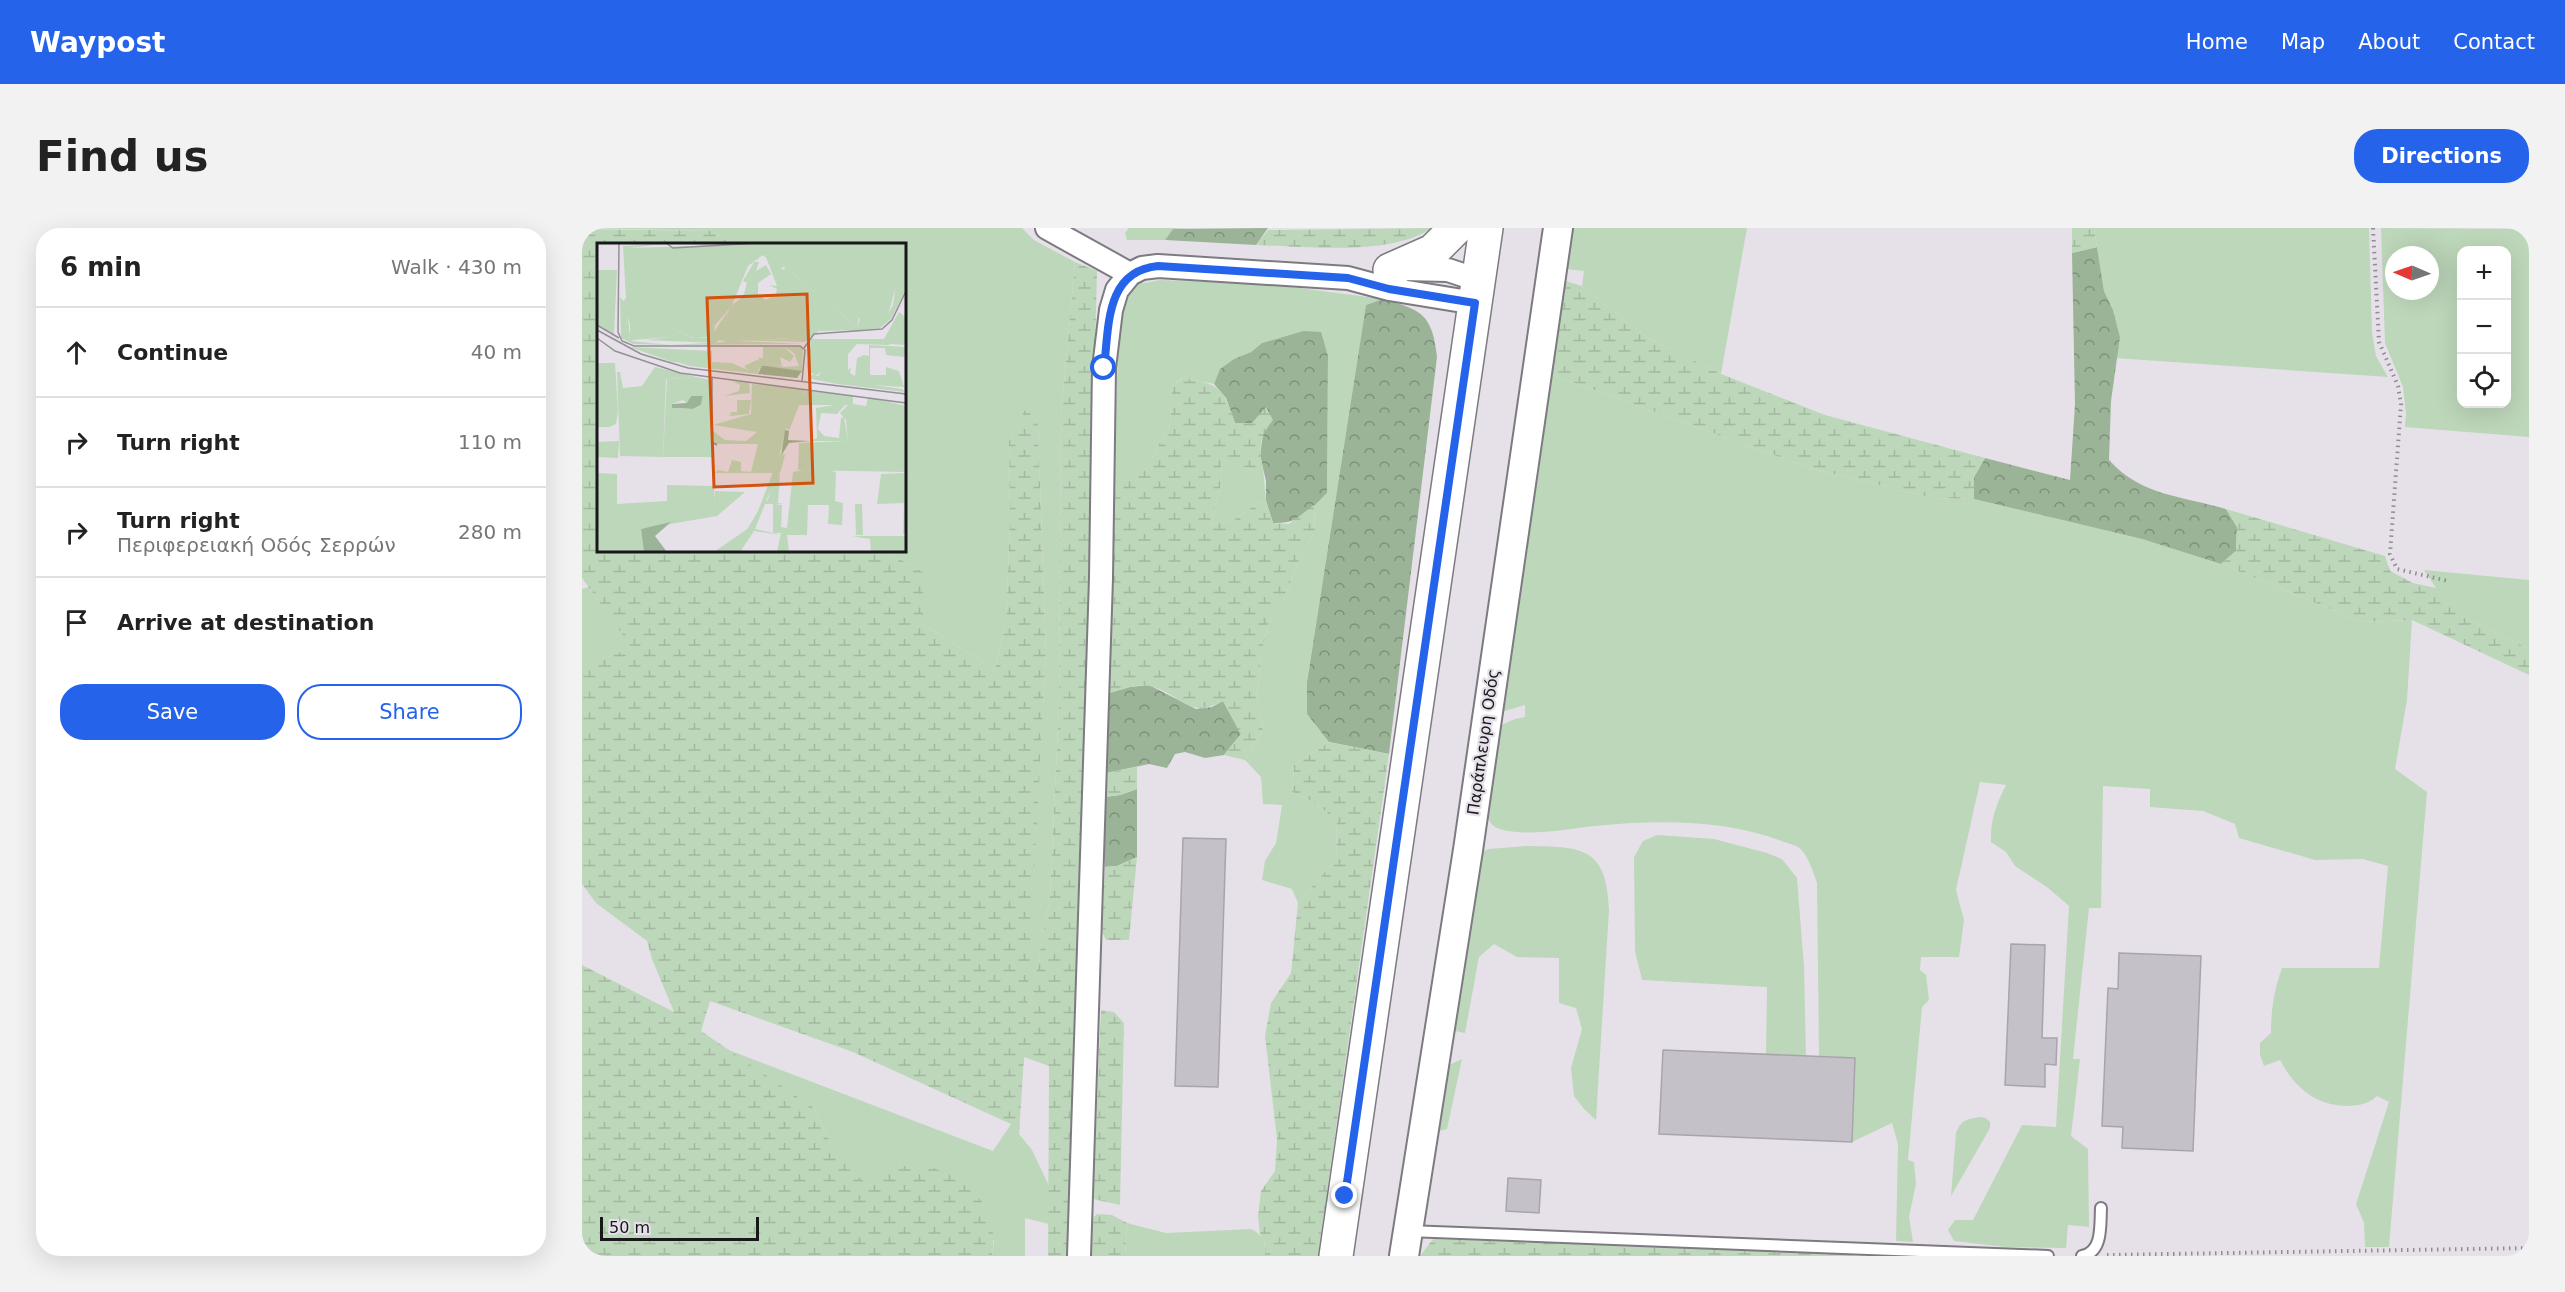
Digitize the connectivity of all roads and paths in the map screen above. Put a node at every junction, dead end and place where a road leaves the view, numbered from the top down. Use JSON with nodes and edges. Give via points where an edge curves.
{"nodes":[{"id":1,"x":1047,"y":228,"type":"edge"},
{"id":2,"x":1456,"y":228,"type":"edge"},
{"id":3,"x":1486,"y":228,"type":"edge"},
{"id":4,"x":1558,"y":228,"type":"edge"},
{"id":5,"x":2373,"y":228,"type":"edge"},
{"id":6,"x":1390,"y":270,"type":"junction"},
{"id":7,"x":1130,"y":274,"type":"junction"},
{"id":8,"x":1348,"y":278,"type":"junction"},
{"id":9,"x":1477,"y":292,"type":"junction"},
{"id":10,"x":2448,"y":581,"type":"dead end"},
{"id":11,"x":2101,"y":1208,"type":"dead end"},
{"id":12,"x":1406,"y":1244,"type":"edge"},
{"id":13,"x":2529,"y":1248,"type":"edge"},
{"id":14,"x":2085,"y":1255,"type":"edge"},
{"id":15,"x":1079,"y":1256,"type":"edge"},
{"id":16,"x":1336,"y":1256,"type":"edge"},
{"id":17,"x":2048,"y":1256,"type":"edge"}],
"edges":[{"from":1,"to":7,"type":"street"},
{"from":2,"to":6,"type":"main road","via":[[1433,251]]},
{"from":3,"to":9,"type":"main road"},
{"from":4,"to":12,"type":"street","name":"Παράπλευρη Οδός","via":[[1468,850]]},
{"from":5,"to":10,"type":"path","via":[[2379,342],[2398,386],[2401,404],[2390,554],[2397,568]]},
{"from":6,"to":8,"type":"street"},
{"from":6,"to":9,"type":"street","via":[[1448,270]]},
{"from":7,"to":8,"type":"street","via":[[1158,266]]},
{"from":7,"to":15,"type":"street","via":[[1117,290],[1111,310],[1104,368],[1101,590]]},
{"from":8,"to":9,"type":"street","via":[[1389,289]]},
{"from":9,"to":16,"type":"main road"},
{"from":11,"to":14,"type":"lane","via":[[2098,1243]]},
{"from":12,"to":17,"type":"lane"},
{"from":13,"to":14,"type":"path"}]}
